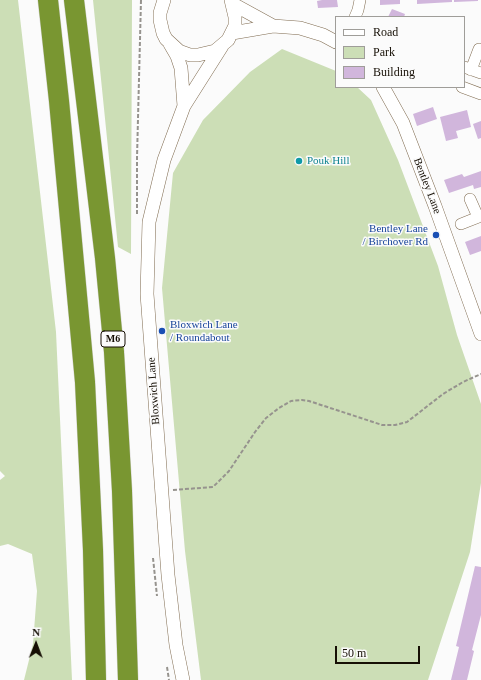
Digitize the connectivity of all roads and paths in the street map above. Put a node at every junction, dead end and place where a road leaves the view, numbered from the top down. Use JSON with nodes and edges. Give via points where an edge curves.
{"nodes":[{"id":1,"x":48,"y":0,"type":"edge"},
{"id":2,"x":74,"y":0,"type":"edge"},
{"id":3,"x":157,"y":0,"type":"edge"},
{"id":4,"x":164,"y":0,"type":"edge"},
{"id":5,"x":360,"y":0,"type":"edge"},
{"id":6,"x":232,"y":2,"type":"edge"},
{"id":7,"x":355,"y":16,"type":"edge"},
{"id":8,"x":160,"y":20,"type":"junction"},
{"id":9,"x":273,"y":26,"type":"junction"},
{"id":10,"x":232,"y":33,"type":"junction"},
{"id":11,"x":335,"y":41,"type":"edge"},
{"id":12,"x":170,"y":43,"type":"junction"},
{"id":13,"x":222,"y":46,"type":"junction"},
{"id":14,"x":479,"y":49,"type":"dead end"},
{"id":15,"x":472,"y":70,"type":"edge"},
{"id":16,"x":384,"y":88,"type":"edge"},
{"id":17,"x":465,"y":88,"type":"edge"},
{"id":18,"x":481,"y":94,"type":"edge"},
{"id":19,"x":184,"y":106,"type":"junction"},
{"id":20,"x":470,"y":199,"type":"dead end"},
{"id":21,"x":479,"y":217,"type":"edge"},
{"id":22,"x":461,"y":224,"type":"dead end"},
{"id":23,"x":481,"y":334,"type":"edge"},
{"id":24,"x":481,"y":374,"type":"edge"},
{"id":25,"x":173,"y":490,"type":"dead end"},
{"id":26,"x":96,"y":680,"type":"edge"},
{"id":27,"x":128,"y":680,"type":"edge"},
{"id":28,"x":183,"y":680,"type":"edge"}],
"edges":[{"from":1,"to":26,"type":"highway","via":[[60,101],[85,382]]},
{"from":2,"to":27,"type":"highway","number":"M6","via":[[114,352],[122,491]]},
{"from":3,"to":8,"type":"street"},
{"from":4,"to":8,"type":"street"},
{"from":5,"to":7,"type":"street"},
{"from":6,"to":9,"type":"street"},
{"from":6,"to":10,"type":"street","via":[[235,16]]},
{"from":8,"to":12,"type":"street","name":"Bloxwich Lane","via":[[163,33]]},
{"from":9,"to":10,"type":"street"},
{"from":9,"to":11,"type":"street","via":[[300,28]]},
{"from":10,"to":13,"type":"street","name":"Bloxwich Lane"},
{"from":12,"to":13,"type":"street","via":[[184,53],[198,55],[208,54]]},
{"from":12,"to":19,"type":"street","name":"Bloxwich Lane","via":[[181,68]]},
{"from":13,"to":19,"type":"street","name":"Bloxwich Lane"},
{"from":14,"to":15,"type":"street"},
{"from":16,"to":23,"type":"street","name":"Bentley Lane","via":[[403,123]]},
{"from":17,"to":18,"type":"street"},
{"from":19,"to":28,"type":"street","name":"Bloxwich Lane","via":[[164,160],[149,222],[147,294],[168,576]]},
{"from":20,"to":21,"type":"street"},
{"from":21,"to":22,"type":"street"},
{"from":24,"to":25,"type":"path","via":[[443,394],[407,422],[395,426],[382,425],[309,401],[291,401],[266,418],[229,471],[214,487]]}]}
